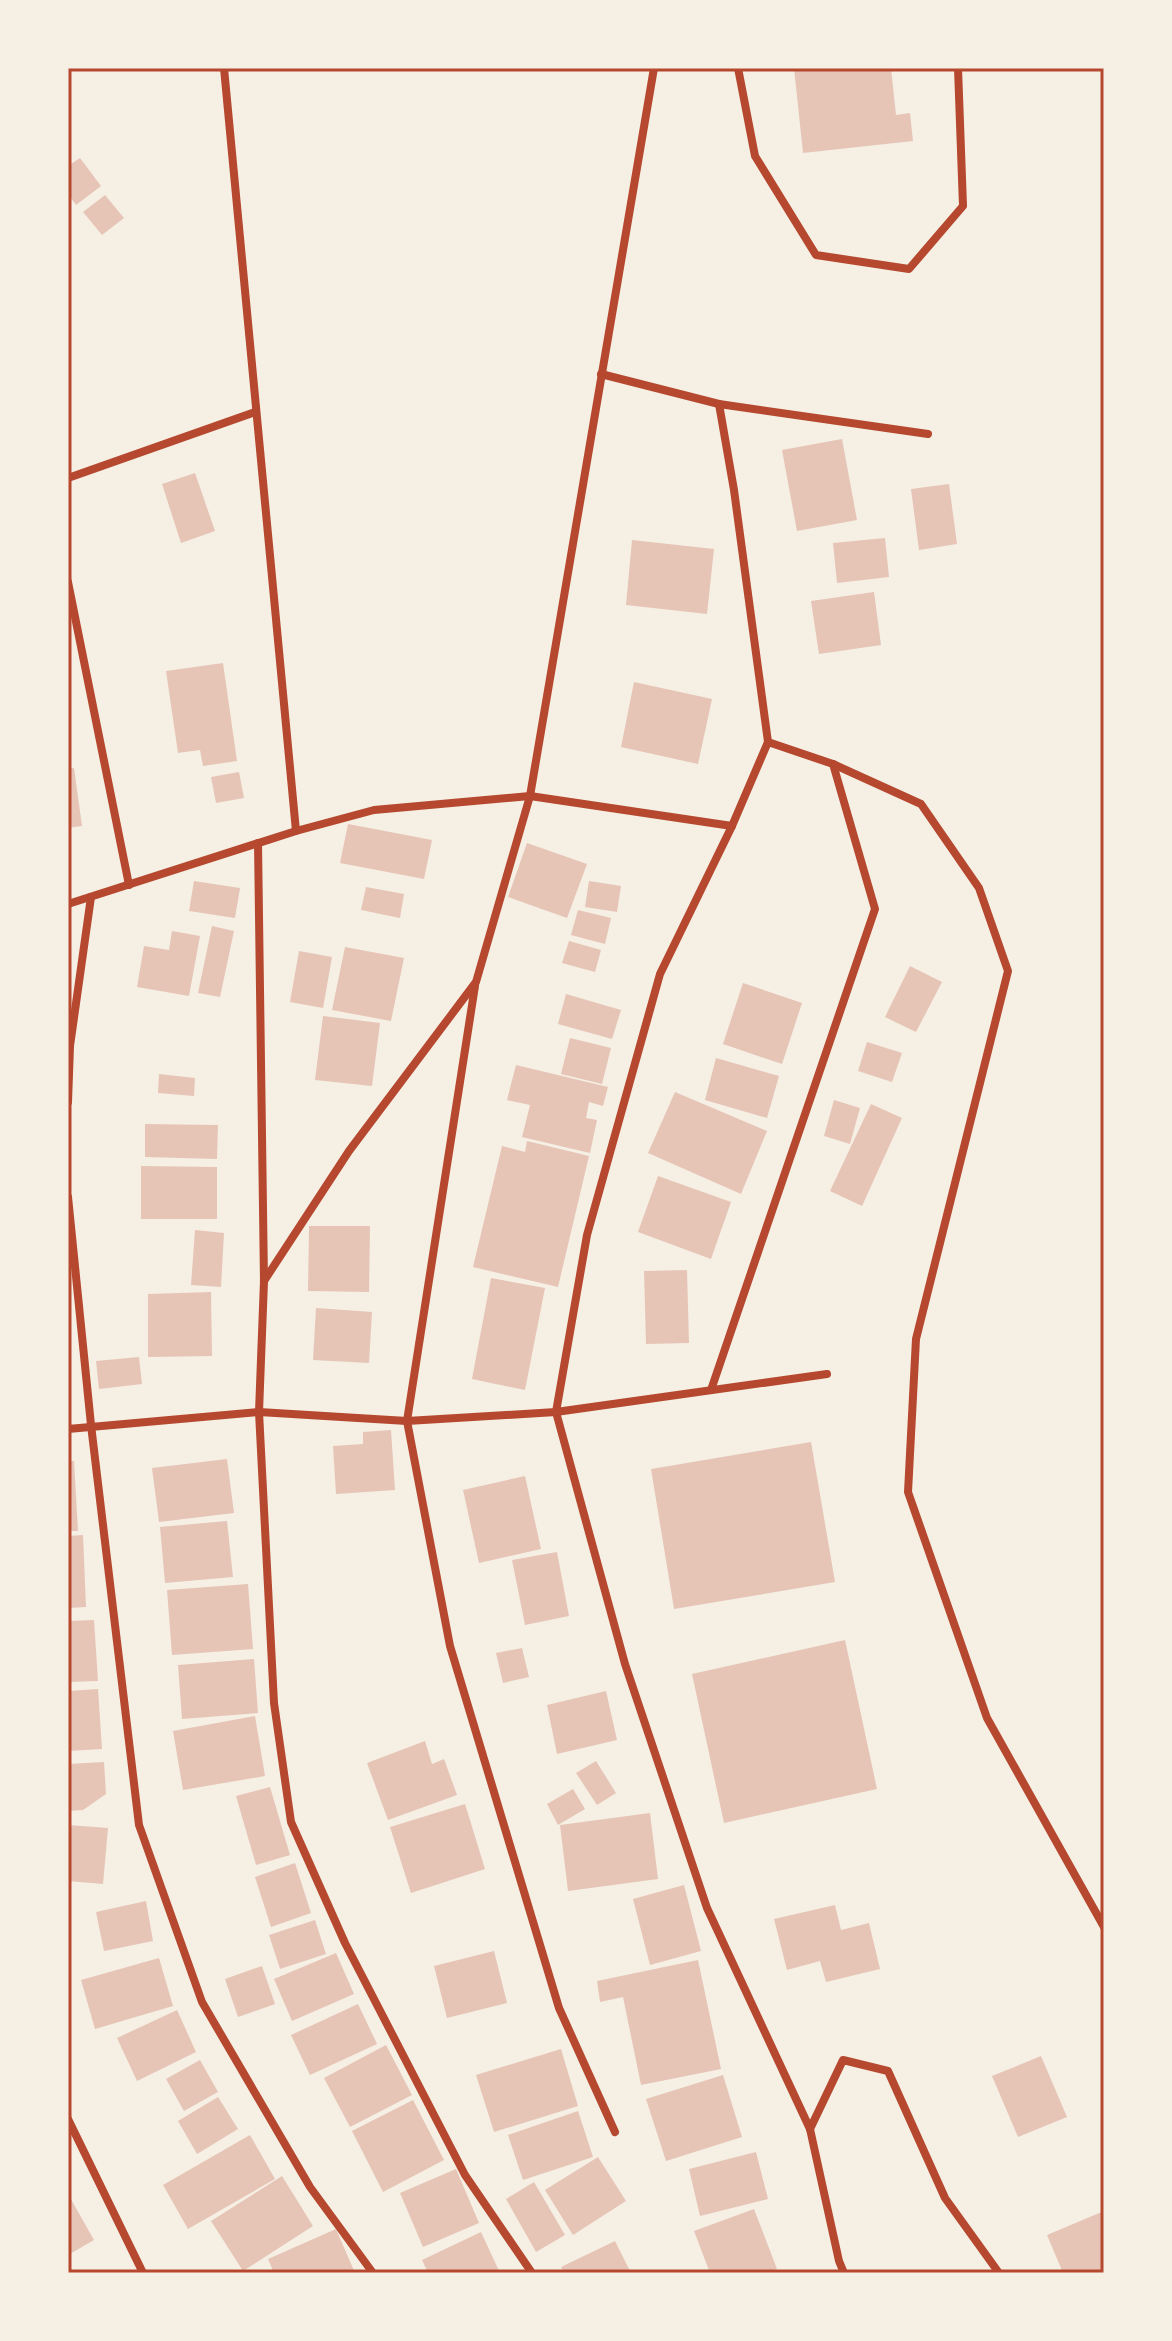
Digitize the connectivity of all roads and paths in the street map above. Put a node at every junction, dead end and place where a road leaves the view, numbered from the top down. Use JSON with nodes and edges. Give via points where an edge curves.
{"nodes":[{"id":1,"x":224,"y":68,"type":"edge"},
{"id":2,"x":654,"y":68,"type":"edge"},
{"id":3,"x":738,"y":68,"type":"edge"},
{"id":4,"x":958,"y":68,"type":"edge"},
{"id":5,"x":601,"y":374,"type":"junction"},
{"id":6,"x":719,"y":404,"type":"junction"},
{"id":7,"x":255,"y":412,"type":"junction"},
{"id":8,"x":928,"y":434,"type":"dead end"},
{"id":9,"x":68,"y":478,"type":"edge"},
{"id":10,"x":68,"y":582,"type":"edge"},
{"id":11,"x":768,"y":742,"type":"junction"},
{"id":12,"x":833,"y":764,"type":"junction"},
{"id":13,"x":530,"y":796,"type":"junction"},
{"id":14,"x":732,"y":826,"type":"junction"},
{"id":15,"x":296,"y":831,"type":"junction"},
{"id":16,"x":258,"y":843,"type":"junction"},
{"id":17,"x":129,"y":885,"type":"junction"},
{"id":18,"x":91,"y":897,"type":"junction"},
{"id":19,"x":68,"y":904,"type":"edge"},
{"id":20,"x":476,"y":982,"type":"junction"},
{"id":21,"x":68,"y":1102,"type":"edge"},
{"id":22,"x":68,"y":1197,"type":"edge"},
{"id":23,"x":264,"y":1281,"type":"junction"},
{"id":24,"x":827,"y":1374,"type":"dead end"},
{"id":25,"x":711,"y":1390,"type":"junction"},
{"id":26,"x":259,"y":1412,"type":"junction"},
{"id":27,"x":556,"y":1412,"type":"junction"},
{"id":28,"x":407,"y":1421,"type":"junction"},
{"id":29,"x":91,"y":1425,"type":"junction"},
{"id":30,"x":68,"y":1429,"type":"edge"},
{"id":31,"x":1104,"y":1927,"type":"edge"},
{"id":32,"x":68,"y":2119,"type":"edge"},
{"id":33,"x":810,"y":2129,"type":"junction"},
{"id":34,"x":615,"y":2132,"type":"dead end"},
{"id":35,"x":143,"y":2273,"type":"edge"},
{"id":36,"x":373,"y":2273,"type":"edge"},
{"id":37,"x":532,"y":2273,"type":"edge"},
{"id":38,"x":844,"y":2273,"type":"edge"},
{"id":39,"x":999,"y":2273,"type":"edge"}],
"edges":[{"from":1,"to":7,"type":"street"},
{"from":2,"to":5,"type":"street"},
{"from":3,"to":4,"type":"street","via":[[755,156],[816,255],[909,269],[963,206]]},
{"from":5,"to":6,"type":"street"},
{"from":5,"to":13,"type":"street"},
{"from":6,"to":8,"type":"street"},
{"from":6,"to":11,"type":"street"},
{"from":7,"to":9,"type":"street"},
{"from":7,"to":15,"type":"street"},
{"from":10,"to":17,"type":"street"},
{"from":11,"to":12,"type":"street"},
{"from":11,"to":14,"type":"street"},
{"from":12,"to":25,"type":"street","via":[[875,909]]},
{"from":12,"to":31,"type":"street","via":[[921,804],[979,888],[1008,971],[916,1339],[908,1492],[987,1718]]},
{"from":13,"to":14,"type":"street"},
{"from":13,"to":15,"type":"street","via":[[374,810]]},
{"from":13,"to":20,"type":"street"},
{"from":14,"to":27,"type":"street","via":[[660,974],[587,1235]]},
{"from":15,"to":16,"type":"street"},
{"from":16,"to":17,"type":"street"},
{"from":16,"to":23,"type":"street"},
{"from":17,"to":18,"type":"street"},
{"from":18,"to":19,"type":"street"},
{"from":18,"to":21,"type":"street","via":[[70,1046]]},
{"from":20,"to":23,"type":"street","via":[[349,1151]]},
{"from":20,"to":28,"type":"street"},
{"from":22,"to":29,"type":"street"},
{"from":23,"to":26,"type":"street"},
{"from":24,"to":25,"type":"street"},
{"from":25,"to":27,"type":"street"},
{"from":26,"to":28,"type":"street"},
{"from":26,"to":29,"type":"street"},
{"from":26,"to":37,"type":"street","via":[[274,1703],[291,1822],[345,1943],[465,2175]]},
{"from":27,"to":28,"type":"street"},
{"from":27,"to":33,"type":"street","via":[[625,1664],[707,1908]]},
{"from":28,"to":34,"type":"street","via":[[455,1661],[559,2008]]},
{"from":29,"to":30,"type":"street"},
{"from":29,"to":36,"type":"street","via":[[139,1825],[202,2002],[310,2187]]},
{"from":32,"to":35,"type":"street"},
{"from":33,"to":38,"type":"street"},
{"from":33,"to":39,"type":"street","via":[[843,2060],[888,2071],[945,2198]]}]}
